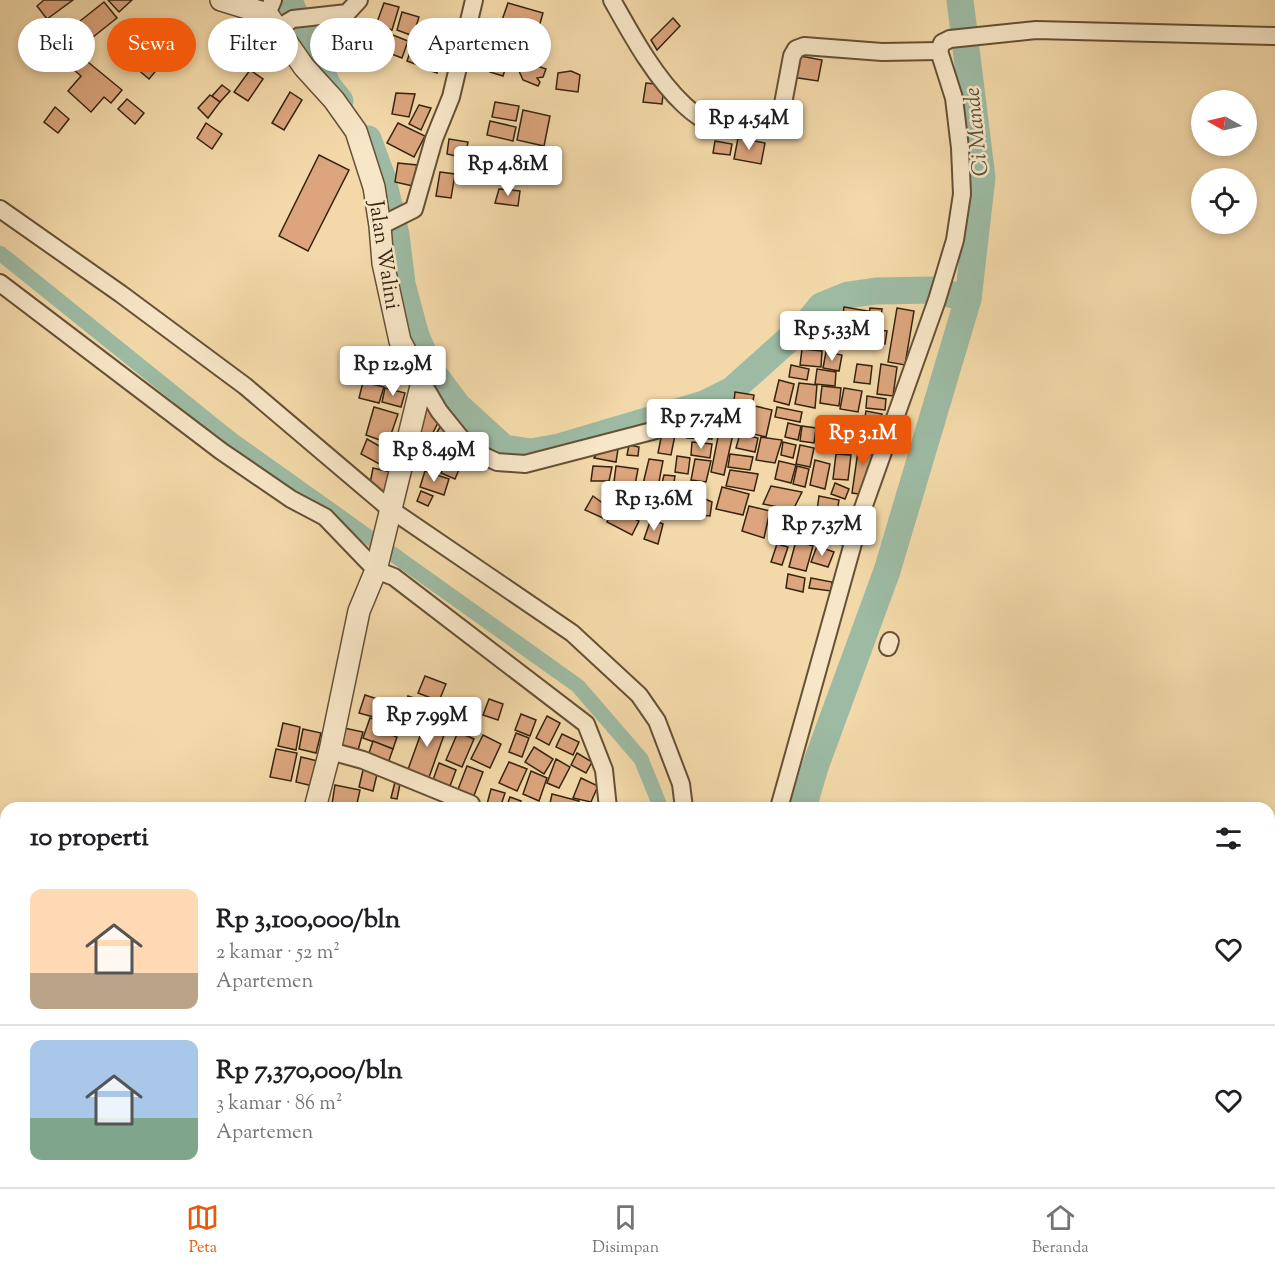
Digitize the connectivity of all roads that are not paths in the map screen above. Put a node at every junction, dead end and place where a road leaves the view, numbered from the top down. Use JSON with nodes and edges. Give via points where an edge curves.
{"nodes":[{"id":1,"x":221,"y":0,"type":"edge"},
{"id":2,"x":359,"y":0,"type":"edge"},
{"id":3,"x":474,"y":0,"type":"edge"},
{"id":4,"x":612,"y":0,"type":"edge"},
{"id":5,"x":281,"y":13,"type":"edge"},
{"id":6,"x":1275,"y":36,"type":"edge"},
{"id":7,"x":945,"y":45,"type":"junction"},
{"id":8,"x":0,"y":209,"type":"edge"},
{"id":9,"x":383,"y":225,"type":"junction"},
{"id":10,"x":0,"y":283,"type":"edge"},
{"id":11,"x":422,"y":382,"type":"junction"},
{"id":12,"x":656,"y":430,"type":"dead end"},
{"id":13,"x":389,"y":513,"type":"junction"},
{"id":14,"x":376,"y":568,"type":"junction"},
{"id":15,"x":330,"y":751,"type":"junction"},
{"id":16,"x":317,"y":802,"type":"edge"},
{"id":17,"x":466,"y":802,"type":"edge"},
{"id":18,"x":607,"y":802,"type":"edge"},
{"id":19,"x":683,"y":802,"type":"edge"},
{"id":20,"x":781,"y":802,"type":"edge"}],
"edges":[{"from":1,"to":5,"type":"street"},
{"from":2,"to":5,"type":"street","via":[[347,13]]},
{"from":3,"to":9,"type":"street","via":[[451,97],[414,208]]},
{"from":4,"to":7,"type":"street","via":[[651,65],[677,99],[699,119],[721,128],[758,126],[782,109],[792,56],[804,46],[882,52]]},
{"from":5,"to":9,"type":"street","name":"Jalan Walini","via":[[281,36],[357,130]]},
{"from":6,"to":7,"type":"street","via":[[1036,30],[998,33]]},
{"from":7,"to":20,"type":"street","via":[[962,195],[955,240],[862,512]]},
{"from":8,"to":13,"type":"street","via":[[245,386]]},
{"from":9,"to":11,"type":"street","name":"Jalan Walini","via":[[383,263],[400,341]]},
{"from":10,"to":14,"type":"street","via":[[221,451],[291,500],[325,517]]},
{"from":11,"to":12,"type":"street","via":[[464,442],[497,462],[525,464]]},
{"from":11,"to":13,"type":"street"},
{"from":13,"to":14,"type":"street"},
{"from":13,"to":19,"type":"street","via":[[572,633],[639,695],[657,721],[681,784]]},
{"from":14,"to":15,"type":"street","via":[[359,611]]},
{"from":14,"to":18,"type":"street","via":[[586,724],[604,770]]},
{"from":15,"to":16,"type":"street"},
{"from":15,"to":17,"type":"street","via":[[363,760]]}]}
